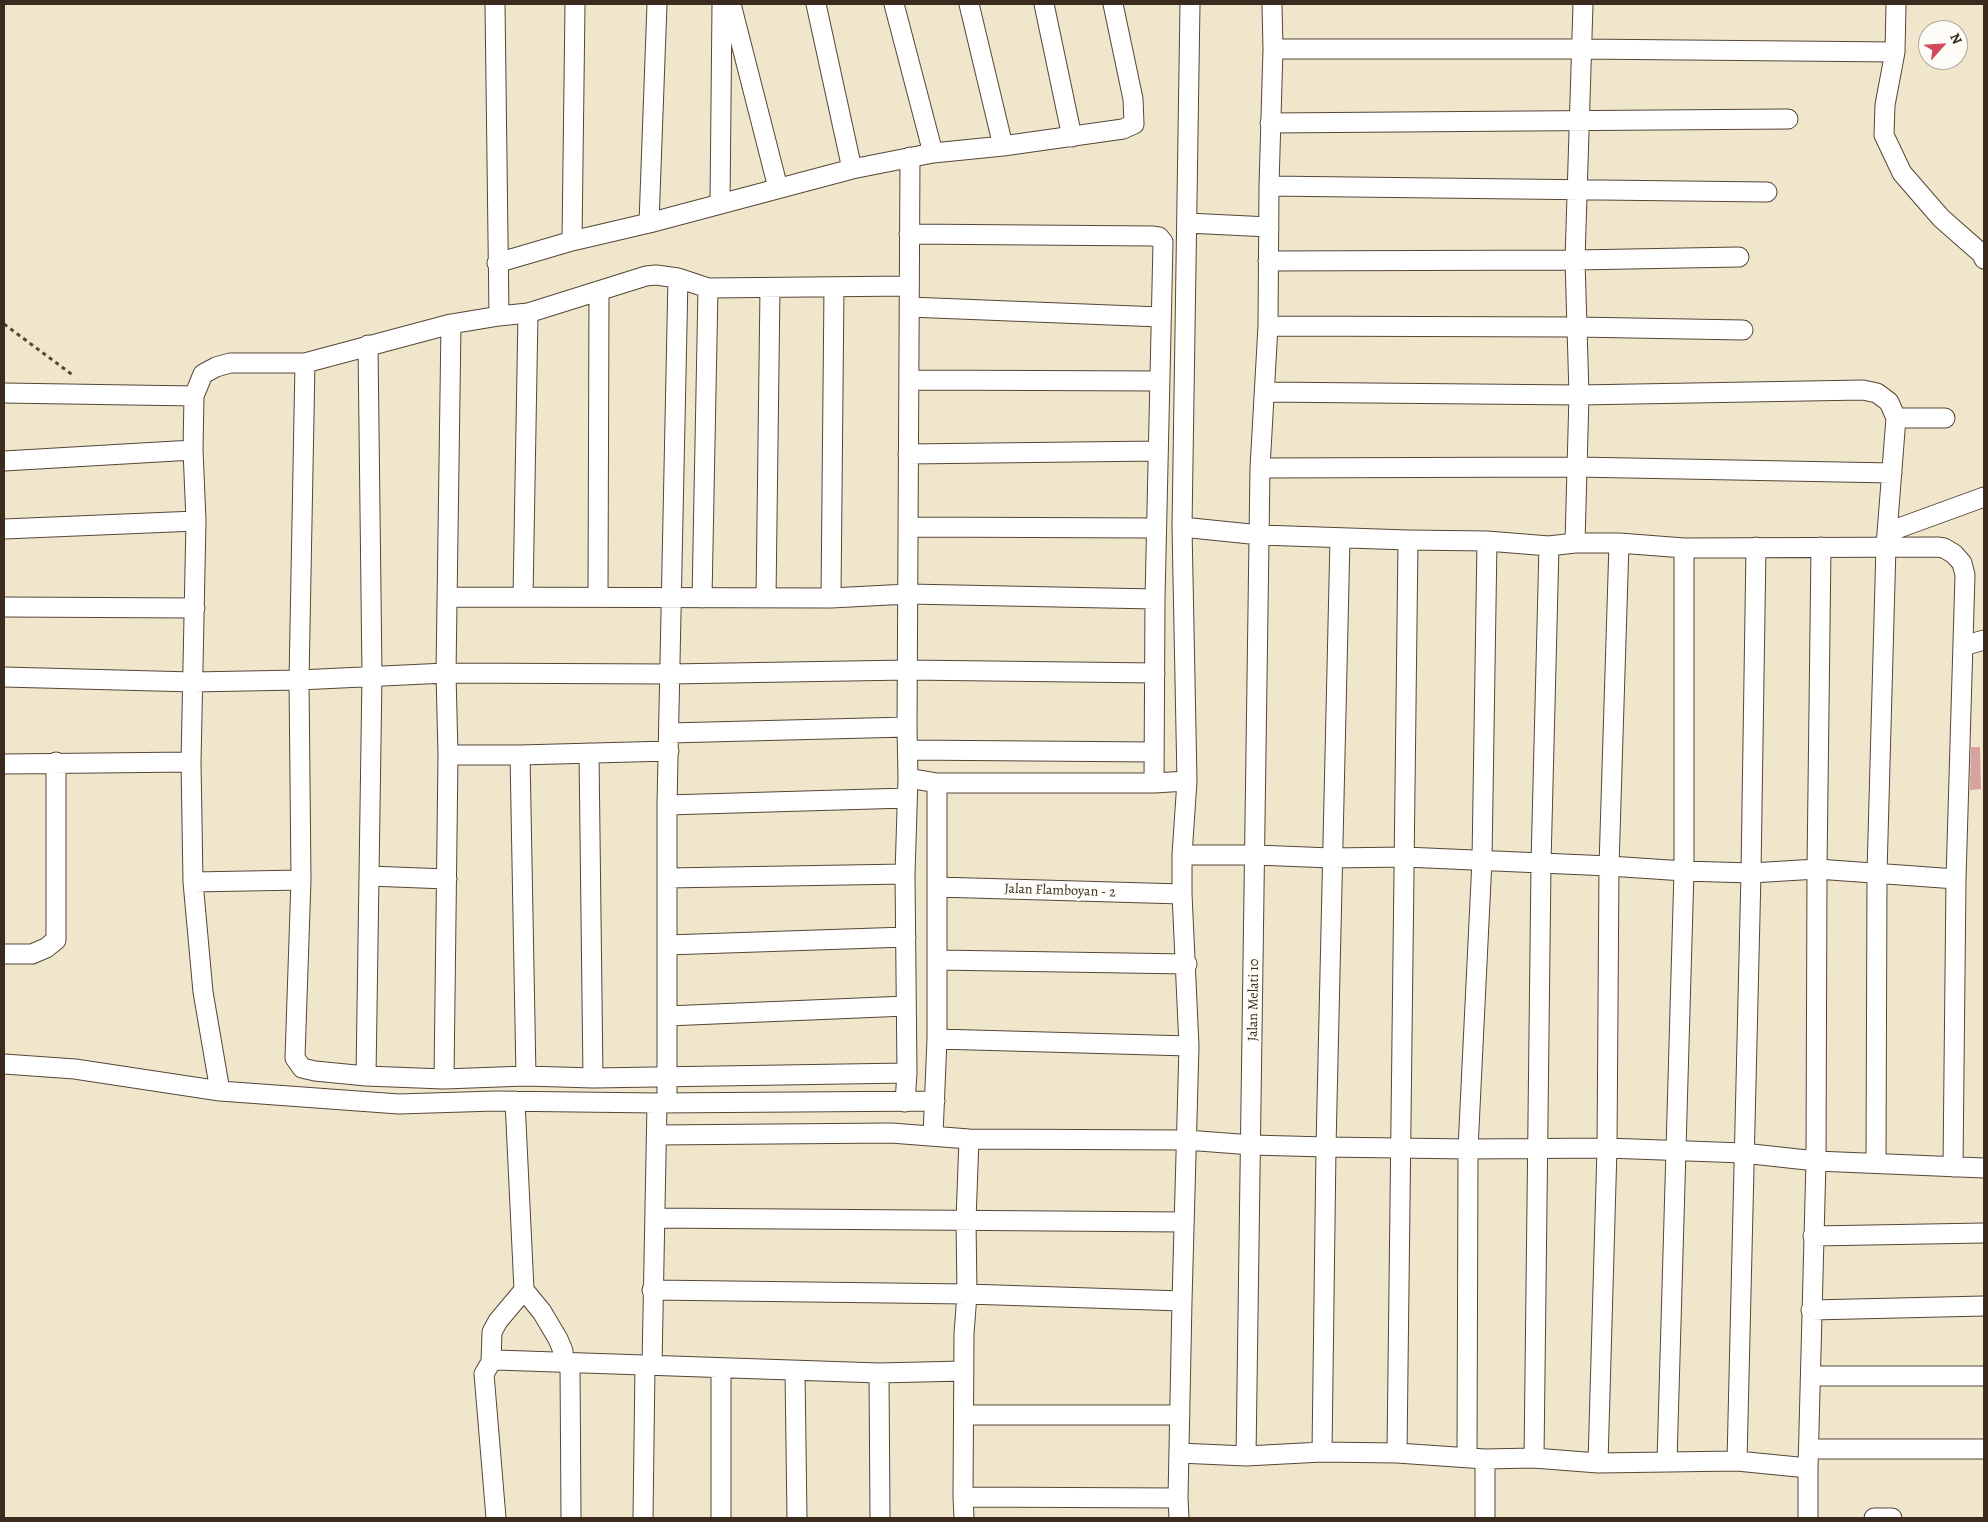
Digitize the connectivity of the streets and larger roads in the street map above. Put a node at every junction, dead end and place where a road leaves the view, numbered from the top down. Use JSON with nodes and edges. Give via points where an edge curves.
{"nodes":[{"id":1,"x":494,"y":4,"type":"edge"},
{"id":2,"x":575,"y":4,"type":"edge"},
{"id":3,"x":657,"y":4,"type":"edge"},
{"id":4,"x":722,"y":4,"type":"edge"},
{"id":5,"x":731,"y":4,"type":"edge"},
{"id":6,"x":816,"y":4,"type":"edge"},
{"id":7,"x":894,"y":4,"type":"edge"},
{"id":8,"x":969,"y":4,"type":"edge"},
{"id":9,"x":1044,"y":4,"type":"edge"},
{"id":10,"x":1113,"y":4,"type":"edge"},
{"id":11,"x":1190,"y":4,"type":"edge"},
{"id":12,"x":1272,"y":4,"type":"edge"},
{"id":13,"x":1583,"y":4,"type":"edge"},
{"id":14,"x":1896,"y":4,"type":"edge"},
{"id":15,"x":1274,"y":49,"type":"junction"},
{"id":16,"x":1581,"y":49,"type":"junction"},
{"id":17,"x":1895,"y":52,"type":"junction"},
{"id":18,"x":1788,"y":119,"type":"dead end"},
{"id":19,"x":1579,"y":120,"type":"junction"},
{"id":20,"x":1270,"y":123,"type":"junction"},
{"id":21,"x":1072,"y":137,"type":"junction"},
{"id":22,"x":1003,"y":146,"type":"junction"},
{"id":23,"x":933,"y":154,"type":"junction"},
{"id":24,"x":910,"y":157,"type":"junction"},
{"id":25,"x":852,"y":169,"type":"junction"},
{"id":26,"x":1269,"y":186,"type":"junction"},
{"id":27,"x":778,"y":188,"type":"junction"},
{"id":28,"x":1576,"y":190,"type":"junction"},
{"id":29,"x":1767,"y":192,"type":"dead end"},
{"id":30,"x":720,"y":204,"type":"junction"},
{"id":31,"x":649,"y":223,"type":"junction"},
{"id":32,"x":1186,"y":223,"type":"junction"},
{"id":33,"x":1269,"y":227,"type":"junction"},
{"id":34,"x":909,"y":234,"type":"junction"},
{"id":35,"x":572,"y":241,"type":"junction"},
{"id":36,"x":1739,"y":257,"type":"dead end"},
{"id":37,"x":1984,"y":259,"type":"edge"},
{"id":38,"x":1575,"y":260,"type":"junction"},
{"id":39,"x":1268,"y":261,"type":"junction"},
{"id":40,"x":497,"y":262,"type":"junction"},
{"id":41,"x":678,"y":278,"type":"junction"},
{"id":42,"x":909,"y":286,"type":"junction"},
{"id":43,"x":834,"y":287,"type":"junction"},
{"id":44,"x":708,"y":288,"type":"junction"},
{"id":45,"x":770,"y":288,"type":"junction"},
{"id":46,"x":599,"y":291,"type":"junction"},
{"id":47,"x":909,"y":307,"type":"junction"},
{"id":48,"x":528,"y":312,"type":"junction"},
{"id":49,"x":499,"y":316,"type":"junction"},
{"id":50,"x":1160,"y":317,"type":"junction"},
{"id":51,"x":451,"y":324,"type":"junction"},
{"id":52,"x":1268,"y":326,"type":"junction"},
{"id":53,"x":1576,"y":327,"type":"junction"},
{"id":54,"x":1743,"y":330,"type":"dead end"},
{"id":55,"x":368,"y":345,"type":"junction"},
{"id":56,"x":305,"y":363,"type":"junction"},
{"id":57,"x":909,"y":380,"type":"junction"},
{"id":58,"x":1159,"y":381,"type":"junction"},
{"id":59,"x":1265,"y":392,"type":"junction"},
{"id":60,"x":4,"y":393,"type":"edge"},
{"id":61,"x":1579,"y":395,"type":"junction"},
{"id":62,"x":194,"y":396,"type":"junction"},
{"id":63,"x":1896,"y":418,"type":"junction"},
{"id":64,"x":1945,"y":418,"type":"dead end"},
{"id":65,"x":193,"y":450,"type":"junction"},
{"id":66,"x":1158,"y":451,"type":"junction"},
{"id":67,"x":908,"y":454,"type":"junction"},
{"id":68,"x":4,"y":461,"type":"edge"},
{"id":69,"x":1576,"y":467,"type":"junction"},
{"id":70,"x":1260,"y":468,"type":"junction"},
{"id":71,"x":1892,"y":473,"type":"junction"},
{"id":72,"x":1984,"y":497,"type":"edge"},
{"id":73,"x":196,"y":521,"type":"junction"},
{"id":74,"x":908,"y":527,"type":"junction"},
{"id":75,"x":1182,"y":527,"type":"junction"},
{"id":76,"x":1156,"y":528,"type":"junction"},
{"id":77,"x":4,"y":529,"type":"edge"},
{"id":78,"x":1260,"y":535,"type":"junction"},
{"id":79,"x":1340,"y":538,"type":"junction"},
{"id":80,"x":1887,"y":539,"type":"junction"},
{"id":81,"x":1408,"y":540,"type":"junction"},
{"id":82,"x":1487,"y":541,"type":"junction"},
{"id":83,"x":1575,"y":543,"type":"junction"},
{"id":84,"x":1619,"y":543,"type":"junction"},
{"id":85,"x":1549,"y":546,"type":"junction"},
{"id":86,"x":1756,"y":547,"type":"junction"},
{"id":87,"x":1684,"y":548,"type":"junction"},
{"id":88,"x":1821,"y":548,"type":"junction"},
{"id":89,"x":908,"y":594,"type":"junction"},
{"id":90,"x":448,"y":596,"type":"junction"},
{"id":91,"x":523,"y":596,"type":"junction"},
{"id":92,"x":598,"y":597,"type":"junction"},
{"id":93,"x":671,"y":598,"type":"junction"},
{"id":94,"x":702,"y":598,"type":"junction"},
{"id":95,"x":766,"y":598,"type":"junction"},
{"id":96,"x":831,"y":598,"type":"junction"},
{"id":97,"x":1155,"y":599,"type":"junction"},
{"id":98,"x":4,"y":607,"type":"edge"},
{"id":99,"x":195,"y":608,"type":"junction"},
{"id":100,"x":1984,"y":640,"type":"edge"},
{"id":101,"x":1963,"y":646,"type":"junction"},
{"id":102,"x":908,"y":670,"type":"junction"},
{"id":103,"x":446,"y":673,"type":"junction"},
{"id":104,"x":1155,"y":673,"type":"junction"},
{"id":105,"x":670,"y":674,"type":"junction"},
{"id":106,"x":372,"y":675,"type":"junction"},
{"id":107,"x":4,"y":677,"type":"edge"},
{"id":108,"x":299,"y":680,"type":"junction"},
{"id":109,"x":193,"y":682,"type":"junction"},
{"id":110,"x":906,"y":727,"type":"junction"},
{"id":111,"x":668,"y":742,"type":"junction"},
{"id":112,"x":908,"y":750,"type":"junction"},
{"id":113,"x":1154,"y":752,"type":"junction"},
{"id":114,"x":589,"y":753,"type":"junction"},
{"id":115,"x":448,"y":754,"type":"junction"},
{"id":116,"x":520,"y":755,"type":"junction"},
{"id":117,"x":56,"y":762,"type":"junction"},
{"id":118,"x":191,"y":762,"type":"junction"},
{"id":119,"x":4,"y":764,"type":"edge"},
{"id":120,"x":908,"y":778,"type":"junction"},
{"id":121,"x":1186,"y":782,"type":"junction"},
{"id":122,"x":937,"y":783,"type":"junction"},
{"id":123,"x":1154,"y":783,"type":"junction"},
{"id":124,"x":907,"y":798,"type":"junction"},
{"id":125,"x":667,"y":805,"type":"junction"},
{"id":126,"x":1182,"y":855,"type":"junction"},
{"id":127,"x":1256,"y":855,"type":"junction"},
{"id":128,"x":1405,"y":857,"type":"junction"},
{"id":129,"x":1331,"y":858,"type":"junction"},
{"id":130,"x":1482,"y":860,"type":"junction"},
{"id":131,"x":1541,"y":864,"type":"junction"},
{"id":132,"x":1610,"y":866,"type":"junction"},
{"id":133,"x":1817,"y":869,"type":"junction"},
{"id":134,"x":1684,"y":871,"type":"junction"},
{"id":135,"x":1751,"y":872,"type":"junction"},
{"id":136,"x":1877,"y":873,"type":"junction"},
{"id":137,"x":905,"y":874,"type":"junction"},
{"id":138,"x":369,"y":876,"type":"junction"},
{"id":139,"x":447,"y":878,"type":"junction"},
{"id":140,"x":667,"y":878,"type":"junction"},
{"id":141,"x":1956,"y":879,"type":"junction"},
{"id":142,"x":301,"y":880,"type":"junction"},
{"id":143,"x":193,"y":882,"type":"junction"},
{"id":144,"x":937,"y":887,"type":"junction"},
{"id":145,"x":1182,"y":894,"type":"junction"},
{"id":146,"x":906,"y":937,"type":"junction"},
{"id":147,"x":667,"y":946,"type":"junction"},
{"id":148,"x":4,"y":954,"type":"edge"},
{"id":149,"x":937,"y":960,"type":"junction"},
{"id":150,"x":1187,"y":964,"type":"junction"},
{"id":151,"x":906,"y":1006,"type":"junction"},
{"id":152,"x":667,"y":1016,"type":"junction"},
{"id":153,"x":937,"y":1039,"type":"junction"},
{"id":154,"x":1189,"y":1046,"type":"junction"},
{"id":155,"x":4,"y":1064,"type":"edge"},
{"id":156,"x":907,"y":1073,"type":"junction"},
{"id":157,"x":366,"y":1076,"type":"junction"},
{"id":158,"x":526,"y":1076,"type":"junction"},
{"id":159,"x":492,"y":1077,"type":"junction"},
{"id":160,"x":666,"y":1077,"type":"junction"},
{"id":161,"x":593,"y":1078,"type":"junction"},
{"id":162,"x":444,"y":1079,"type":"junction"},
{"id":163,"x":220,"y":1091,"type":"junction"},
{"id":164,"x":495,"y":1101,"type":"junction"},
{"id":165,"x":515,"y":1101,"type":"junction"},
{"id":166,"x":662,"y":1102,"type":"junction"},
{"id":167,"x":864,"y":1102,"type":"junction"},
{"id":168,"x":905,"y":1102,"type":"junction"},
{"id":169,"x":935,"y":1102,"type":"junction"},
{"id":170,"x":864,"y":1133,"type":"junction"},
{"id":171,"x":657,"y":1134,"type":"junction"},
{"id":172,"x":933,"y":1135,"type":"junction"},
{"id":173,"x":969,"y":1138,"type":"junction"},
{"id":174,"x":1186,"y":1140,"type":"junction"},
{"id":175,"x":1252,"y":1145,"type":"junction"},
{"id":176,"x":1326,"y":1147,"type":"junction"},
{"id":177,"x":1401,"y":1147,"type":"junction"},
{"id":178,"x":1607,"y":1148,"type":"junction"},
{"id":179,"x":1468,"y":1149,"type":"junction"},
{"id":180,"x":1538,"y":1149,"type":"junction"},
{"id":181,"x":1676,"y":1152,"type":"junction"},
{"id":182,"x":1743,"y":1153,"type":"junction"},
{"id":183,"x":1816,"y":1161,"type":"junction"},
{"id":184,"x":1876,"y":1163,"type":"junction"},
{"id":185,"x":1953,"y":1167,"type":"junction"},
{"id":186,"x":1984,"y":1168,"type":"edge"},
{"id":187,"x":654,"y":1218,"type":"junction"},
{"id":188,"x":966,"y":1220,"type":"junction"},
{"id":189,"x":1184,"y":1222,"type":"junction"},
{"id":190,"x":1984,"y":1232,"type":"edge"},
{"id":191,"x":1813,"y":1236,"type":"junction"},
{"id":192,"x":524,"y":1290,"type":"junction"},
{"id":193,"x":652,"y":1290,"type":"junction"},
{"id":194,"x":967,"y":1294,"type":"junction"},
{"id":195,"x":1182,"y":1301,"type":"junction"},
{"id":196,"x":1984,"y":1306,"type":"edge"},
{"id":197,"x":1812,"y":1310,"type":"junction"},
{"id":198,"x":491,"y":1362,"type":"junction"},
{"id":199,"x":566,"y":1363,"type":"junction"},
{"id":200,"x":649,"y":1366,"type":"junction"},
{"id":201,"x":721,"y":1368,"type":"junction"},
{"id":202,"x":795,"y":1371,"type":"junction"},
{"id":203,"x":964,"y":1371,"type":"junction"},
{"id":204,"x":879,"y":1373,"type":"junction"},
{"id":205,"x":1810,"y":1376,"type":"junction"},
{"id":206,"x":1984,"y":1376,"type":"edge"},
{"id":207,"x":964,"y":1415,"type":"junction"},
{"id":208,"x":1180,"y":1415,"type":"junction"},
{"id":209,"x":1809,"y":1449,"type":"junction"},
{"id":210,"x":1984,"y":1449,"type":"edge"},
{"id":211,"x":1322,"y":1452,"type":"junction"},
{"id":212,"x":1179,"y":1453,"type":"junction"},
{"id":213,"x":1397,"y":1453,"type":"junction"},
{"id":214,"x":1246,"y":1456,"type":"junction"},
{"id":215,"x":1476,"y":1458,"type":"junction"},
{"id":216,"x":1534,"y":1458,"type":"junction"},
{"id":217,"x":1737,"y":1461,"type":"junction"},
{"id":218,"x":1668,"y":1462,"type":"junction"},
{"id":219,"x":1598,"y":1463,"type":"junction"},
{"id":220,"x":1808,"y":1468,"type":"junction"},
{"id":221,"x":963,"y":1497,"type":"junction"},
{"id":222,"x":1178,"y":1498,"type":"junction"},
{"id":223,"x":496,"y":1518,"type":"edge"},
{"id":224,"x":571,"y":1518,"type":"edge"},
{"id":225,"x":643,"y":1518,"type":"edge"},
{"id":226,"x":721,"y":1518,"type":"edge"},
{"id":227,"x":797,"y":1518,"type":"edge"},
{"id":228,"x":880,"y":1518,"type":"edge"},
{"id":229,"x":964,"y":1518,"type":"edge"},
{"id":230,"x":1179,"y":1518,"type":"edge"},
{"id":231,"x":1485,"y":1518,"type":"edge"},
{"id":232,"x":1808,"y":1518,"type":"edge"},
{"id":233,"x":1874,"y":1518,"type":"edge"},
{"id":234,"x":1886,"y":1518,"type":"edge"},
{"id":235,"x":1892,"y":1518,"type":"edge"}],
"edges":[{"from":1,"to":40,"type":"street"},
{"from":2,"to":35,"type":"street"},
{"from":3,"to":31,"type":"street"},
{"from":4,"to":30,"type":"street"},
{"from":5,"to":27,"type":"street"},
{"from":6,"to":25,"type":"street"},
{"from":7,"to":23,"type":"street"},
{"from":8,"to":22,"type":"street"},
{"from":9,"to":21,"type":"street"},
{"from":10,"to":21,"type":"street","via":[[1133,99],[1134,124],[1123,130]]},
{"from":11,"to":32,"type":"street"},
{"from":12,"to":15,"type":"street","name":"Jalan Melati 10"},
{"from":13,"to":16,"type":"street"},
{"from":14,"to":17,"type":"street"},
{"from":15,"to":16,"type":"street"},
{"from":15,"to":20,"type":"street","name":"Jalan Melati 10"},
{"from":16,"to":17,"type":"street"},
{"from":16,"to":19,"type":"street"},
{"from":17,"to":37,"type":"street","via":[[1884,105],[1884,135],[1891,153],[1902,173],[1941,218]]},
{"from":18,"to":19,"type":"street"},
{"from":19,"to":20,"type":"street"},
{"from":19,"to":28,"type":"street"},
{"from":20,"to":26,"type":"street","name":"Jalan Melati 10"},
{"from":21,"to":22,"type":"street"},
{"from":22,"to":23,"type":"street"},
{"from":23,"to":24,"type":"street"},
{"from":24,"to":25,"type":"street"},
{"from":24,"to":34,"type":"street"},
{"from":25,"to":27,"type":"street"},
{"from":26,"to":28,"type":"street"},
{"from":26,"to":33,"type":"street","name":"Jalan Melati 10"},
{"from":27,"to":30,"type":"street"},
{"from":28,"to":29,"type":"street"},
{"from":28,"to":38,"type":"street"},
{"from":30,"to":31,"type":"street"},
{"from":31,"to":35,"type":"street"},
{"from":32,"to":33,"type":"street"},
{"from":32,"to":75,"type":"street"},
{"from":33,"to":39,"type":"street","name":"Jalan Melati 10"},
{"from":34,"to":42,"type":"street"},
{"from":34,"to":50,"type":"street","via":[[1159,237],[1163,242]]},
{"from":35,"to":40,"type":"street"},
{"from":36,"to":38,"type":"street"},
{"from":38,"to":39,"type":"street"},
{"from":38,"to":53,"type":"street"},
{"from":39,"to":52,"type":"street","name":"Jalan Melati 10"},
{"from":40,"to":49,"type":"street"},
{"from":41,"to":44,"type":"street"},
{"from":41,"to":46,"type":"street","via":[[646,276]]},
{"from":41,"to":93,"type":"street"},
{"from":42,"to":43,"type":"street"},
{"from":42,"to":47,"type":"street"},
{"from":43,"to":45,"type":"street"},
{"from":43,"to":96,"type":"street"},
{"from":44,"to":45,"type":"street"},
{"from":44,"to":94,"type":"street"},
{"from":45,"to":95,"type":"street"},
{"from":46,"to":48,"type":"street"},
{"from":46,"to":92,"type":"street"},
{"from":47,"to":50,"type":"street"},
{"from":47,"to":57,"type":"street"},
{"from":48,"to":49,"type":"street"},
{"from":48,"to":91,"type":"street"},
{"from":49,"to":51,"type":"street"},
{"from":50,"to":58,"type":"street"},
{"from":51,"to":55,"type":"street"},
{"from":51,"to":90,"type":"street"},
{"from":52,"to":53,"type":"street"},
{"from":52,"to":59,"type":"street","name":"Jalan Melati 10"},
{"from":53,"to":54,"type":"street"},
{"from":53,"to":61,"type":"street"},
{"from":55,"to":56,"type":"street"},
{"from":55,"to":106,"type":"street"},
{"from":56,"to":62,"type":"street","via":[[230,363],[216,367],[203,374]]},
{"from":56,"to":108,"type":"street"},
{"from":57,"to":58,"type":"street"},
{"from":57,"to":67,"type":"street"},
{"from":58,"to":66,"type":"street"},
{"from":59,"to":61,"type":"street"},
{"from":59,"to":70,"type":"street","name":"Jalan Melati 10"},
{"from":60,"to":62,"type":"street"},
{"from":61,"to":63,"type":"street","via":[[1863,390],[1877,393],[1889,402]]},
{"from":61,"to":69,"type":"street"},
{"from":62,"to":65,"type":"street"},
{"from":63,"to":64,"type":"street"},
{"from":63,"to":71,"type":"street"},
{"from":65,"to":68,"type":"street"},
{"from":65,"to":73,"type":"street"},
{"from":66,"to":67,"type":"street"},
{"from":66,"to":76,"type":"street"},
{"from":67,"to":74,"type":"street"},
{"from":69,"to":70,"type":"street"},
{"from":69,"to":71,"type":"street"},
{"from":69,"to":83,"type":"street"},
{"from":70,"to":78,"type":"street","name":"Jalan Melati 10"},
{"from":71,"to":80,"type":"street"},
{"from":72,"to":80,"type":"street"},
{"from":73,"to":77,"type":"street"},
{"from":73,"to":99,"type":"street"},
{"from":74,"to":76,"type":"street"},
{"from":74,"to":89,"type":"street"},
{"from":75,"to":78,"type":"street"},
{"from":75,"to":121,"type":"street"},
{"from":76,"to":97,"type":"street"},
{"from":78,"to":79,"type":"street"},
{"from":78,"to":127,"type":"street","name":"Jalan Melati 10"},
{"from":79,"to":81,"type":"street"},
{"from":79,"to":129,"type":"street"},
{"from":80,"to":88,"type":"street"},
{"from":80,"to":101,"type":"street","via":[[1944,548],[1962,563],[1965,575]]},
{"from":80,"to":136,"type":"street"},
{"from":81,"to":82,"type":"street"},
{"from":81,"to":128,"type":"street"},
{"from":82,"to":85,"type":"street"},
{"from":82,"to":130,"type":"street"},
{"from":83,"to":84,"type":"street"},
{"from":83,"to":85,"type":"street"},
{"from":84,"to":87,"type":"street"},
{"from":84,"to":132,"type":"street"},
{"from":85,"to":131,"type":"street"},
{"from":86,"to":87,"type":"street"},
{"from":86,"to":88,"type":"street"},
{"from":86,"to":135,"type":"street"},
{"from":87,"to":134,"type":"street"},
{"from":88,"to":133,"type":"street"},
{"from":89,"to":96,"type":"street"},
{"from":89,"to":97,"type":"street"},
{"from":89,"to":102,"type":"street"},
{"from":90,"to":91,"type":"street"},
{"from":90,"to":103,"type":"street"},
{"from":91,"to":92,"type":"street"},
{"from":92,"to":93,"type":"street"},
{"from":93,"to":94,"type":"street"},
{"from":93,"to":105,"type":"street"},
{"from":94,"to":95,"type":"street"},
{"from":95,"to":96,"type":"street"},
{"from":97,"to":104,"type":"street"},
{"from":98,"to":99,"type":"street"},
{"from":99,"to":109,"type":"street"},
{"from":100,"to":101,"type":"street"},
{"from":101,"to":141,"type":"street"},
{"from":102,"to":104,"type":"street"},
{"from":102,"to":105,"type":"street"},
{"from":102,"to":110,"type":"street"},
{"from":103,"to":105,"type":"street"},
{"from":103,"to":106,"type":"street"},
{"from":103,"to":115,"type":"street"},
{"from":104,"to":113,"type":"street"},
{"from":105,"to":111,"type":"street"},
{"from":106,"to":108,"type":"street"},
{"from":106,"to":138,"type":"street"},
{"from":107,"to":109,"type":"street"},
{"from":108,"to":109,"type":"street"},
{"from":108,"to":142,"type":"street"},
{"from":109,"to":118,"type":"street"},
{"from":110,"to":111,"type":"street"},
{"from":110,"to":112,"type":"street"},
{"from":111,"to":114,"type":"street"},
{"from":111,"to":125,"type":"street"},
{"from":112,"to":113,"type":"street"},
{"from":112,"to":120,"type":"street"},
{"from":113,"to":123,"type":"street"},
{"from":114,"to":116,"type":"street"},
{"from":114,"to":161,"type":"street"},
{"from":115,"to":116,"type":"street"},
{"from":115,"to":139,"type":"street"},
{"from":116,"to":158,"type":"street"},
{"from":117,"to":118,"type":"street"},
{"from":117,"to":119,"type":"street"},
{"from":117,"to":148,"type":"street","via":[[56,940],[32,954]]},
{"from":118,"to":143,"type":"street"},
{"from":120,"to":122,"type":"street"},
{"from":120,"to":124,"type":"street"},
{"from":121,"to":123,"type":"street"},
{"from":121,"to":126,"type":"street"},
{"from":122,"to":123,"type":"street"},
{"from":122,"to":144,"type":"street"},
{"from":124,"to":125,"type":"street"},
{"from":124,"to":137,"type":"street"},
{"from":125,"to":140,"type":"street"},
{"from":126,"to":127,"type":"street"},
{"from":126,"to":145,"type":"street"},
{"from":127,"to":129,"type":"street"},
{"from":127,"to":175,"type":"street","name":"Jalan Melati 10"},
{"from":128,"to":129,"type":"street"},
{"from":128,"to":130,"type":"street"},
{"from":128,"to":177,"type":"street"},
{"from":129,"to":176,"type":"street"},
{"from":130,"to":131,"type":"street"},
{"from":130,"to":179,"type":"street"},
{"from":131,"to":132,"type":"street"},
{"from":131,"to":180,"type":"street"},
{"from":132,"to":134,"type":"street"},
{"from":132,"to":178,"type":"street"},
{"from":133,"to":135,"type":"street"},
{"from":133,"to":136,"type":"street"},
{"from":133,"to":183,"type":"street"},
{"from":134,"to":135,"type":"street"},
{"from":134,"to":181,"type":"street"},
{"from":135,"to":182,"type":"street"},
{"from":136,"to":141,"type":"street"},
{"from":136,"to":184,"type":"street"},
{"from":137,"to":140,"type":"street"},
{"from":137,"to":146,"type":"street"},
{"from":138,"to":139,"type":"street"},
{"from":138,"to":157,"type":"street"},
{"from":139,"to":162,"type":"street"},
{"from":140,"to":147,"type":"street"},
{"from":141,"to":185,"type":"street"},
{"from":142,"to":143,"type":"street"},
{"from":142,"to":157,"type":"street","via":[[294,1058],[302,1068]]},
{"from":143,"to":163,"type":"street","via":[[202,992]]},
{"from":144,"to":145,"type":"street","name":"Jalan Flamboyan - 2"},
{"from":144,"to":149,"type":"street"},
{"from":145,"to":150,"type":"street"},
{"from":146,"to":147,"type":"street"},
{"from":146,"to":151,"type":"street"},
{"from":147,"to":152,"type":"street"},
{"from":149,"to":150,"type":"street"},
{"from":149,"to":153,"type":"street"},
{"from":150,"to":154,"type":"street"},
{"from":151,"to":152,"type":"street"},
{"from":151,"to":156,"type":"street"},
{"from":152,"to":160,"type":"street"},
{"from":153,"to":154,"type":"street"},
{"from":153,"to":169,"type":"street"},
{"from":154,"to":174,"type":"street"},
{"from":155,"to":163,"type":"street","via":[[75,1069]]},
{"from":156,"to":160,"type":"street"},
{"from":156,"to":168,"type":"street"},
{"from":157,"to":162,"type":"street"},
{"from":158,"to":159,"type":"street"},
{"from":158,"to":161,"type":"street"},
{"from":159,"to":162,"type":"street"},
{"from":159,"to":164,"type":"street"},
{"from":160,"to":161,"type":"street"},
{"from":160,"to":166,"type":"street"},
{"from":163,"to":164,"type":"street","via":[[399,1104]]},
{"from":164,"to":165,"type":"street"},
{"from":165,"to":166,"type":"street"},
{"from":165,"to":192,"type":"street"},
{"from":166,"to":167,"type":"street"},
{"from":166,"to":171,"type":"street"},
{"from":167,"to":168,"type":"street"},
{"from":167,"to":170,"type":"street"},
{"from":168,"to":169,"type":"street"},
{"from":169,"to":172,"type":"street"},
{"from":170,"to":171,"type":"street"},
{"from":170,"to":172,"type":"street"},
{"from":171,"to":187,"type":"street"},
{"from":172,"to":173,"type":"street"},
{"from":173,"to":174,"type":"street"},
{"from":173,"to":188,"type":"street"},
{"from":174,"to":175,"type":"street"},
{"from":174,"to":189,"type":"street"},
{"from":175,"to":176,"type":"street"},
{"from":175,"to":214,"type":"street","name":"Jalan Melati 10"},
{"from":176,"to":177,"type":"street"},
{"from":176,"to":211,"type":"street"},
{"from":177,"to":179,"type":"street"},
{"from":177,"to":213,"type":"street"},
{"from":178,"to":180,"type":"street"},
{"from":178,"to":181,"type":"street"},
{"from":178,"to":219,"type":"street"},
{"from":179,"to":180,"type":"street"},
{"from":179,"to":215,"type":"street"},
{"from":180,"to":216,"type":"street"},
{"from":181,"to":182,"type":"street"},
{"from":181,"to":218,"type":"street"},
{"from":182,"to":183,"type":"street"},
{"from":182,"to":217,"type":"street"},
{"from":183,"to":184,"type":"street"},
{"from":183,"to":191,"type":"street"},
{"from":184,"to":185,"type":"street"},
{"from":185,"to":186,"type":"street"},
{"from":187,"to":188,"type":"street"},
{"from":187,"to":193,"type":"street"},
{"from":188,"to":189,"type":"street"},
{"from":188,"to":194,"type":"street"},
{"from":189,"to":195,"type":"street"},
{"from":190,"to":191,"type":"street"},
{"from":191,"to":197,"type":"street"},
{"from":192,"to":198,"type":"street","via":[[492,1332]]},
{"from":192,"to":199,"type":"street","via":[[558,1339]]},
{"from":193,"to":194,"type":"street"},
{"from":193,"to":200,"type":"street"},
{"from":194,"to":195,"type":"street"},
{"from":194,"to":203,"type":"street"},
{"from":195,"to":208,"type":"street"},
{"from":196,"to":197,"type":"street"},
{"from":197,"to":205,"type":"street"},
{"from":198,"to":199,"type":"street","via":[[511,1359]]},
{"from":198,"to":223,"type":"street","via":[[484,1374]]},
{"from":199,"to":200,"type":"street"},
{"from":199,"to":224,"type":"street"},
{"from":200,"to":201,"type":"street"},
{"from":200,"to":225,"type":"street"},
{"from":201,"to":202,"type":"street"},
{"from":201,"to":226,"type":"street"},
{"from":202,"to":204,"type":"street"},
{"from":202,"to":227,"type":"street"},
{"from":203,"to":204,"type":"street"},
{"from":203,"to":207,"type":"street"},
{"from":204,"to":228,"type":"street"},
{"from":205,"to":206,"type":"street"},
{"from":205,"to":209,"type":"street"},
{"from":207,"to":208,"type":"street"},
{"from":207,"to":221,"type":"street"},
{"from":208,"to":212,"type":"street"},
{"from":209,"to":210,"type":"street"},
{"from":209,"to":220,"type":"street"},
{"from":211,"to":213,"type":"street"},
{"from":211,"to":214,"type":"street"},
{"from":212,"to":214,"type":"street"},
{"from":212,"to":222,"type":"street"},
{"from":213,"to":215,"type":"street"},
{"from":215,"to":216,"type":"street"},
{"from":215,"to":231,"type":"street"},
{"from":216,"to":219,"type":"street"},
{"from":217,"to":218,"type":"street"},
{"from":217,"to":220,"type":"street"},
{"from":218,"to":219,"type":"street"},
{"from":220,"to":232,"type":"street"},
{"from":221,"to":222,"type":"street"},
{"from":221,"to":229,"type":"street"},
{"from":222,"to":230,"type":"street"},
{"from":233,"to":234,"type":"street"},
{"from":234,"to":235,"type":"street"}]}
